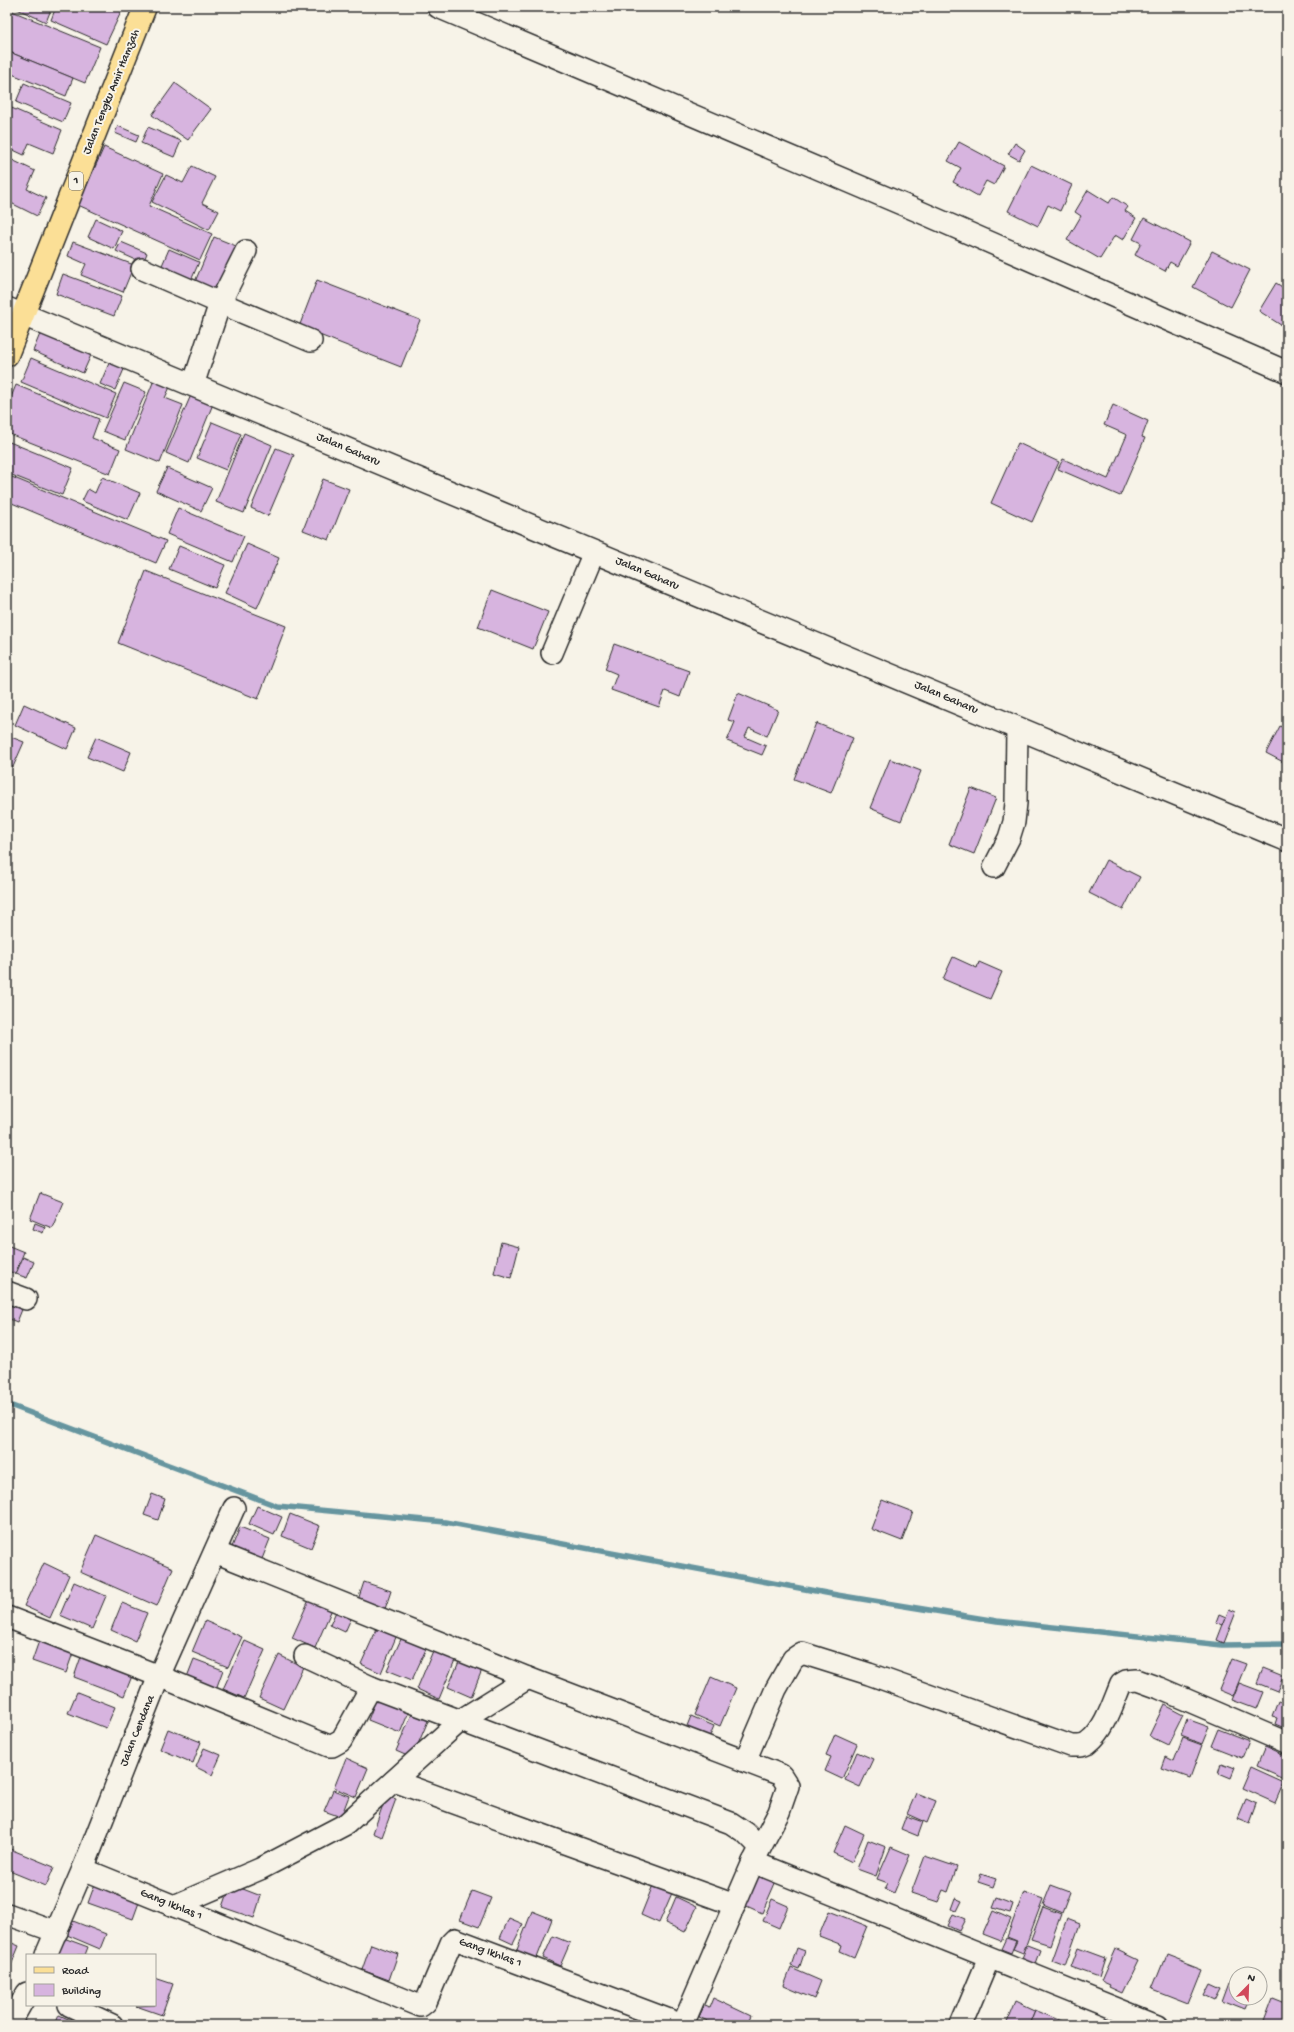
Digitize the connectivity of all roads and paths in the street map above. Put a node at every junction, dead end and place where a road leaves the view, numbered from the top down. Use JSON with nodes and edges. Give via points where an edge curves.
{"nodes":[{"id":1,"x":145,"y":7,"type":"edge"},
{"id":2,"x":438,"y":7,"type":"edge"},
{"id":3,"x":246,"y":251,"type":"dead end"},
{"id":4,"x":142,"y":269,"type":"dead end"},
{"id":5,"x":220,"y":303,"type":"junction"},
{"id":6,"x":15,"y":311,"type":"edge"},
{"id":7,"x":311,"y":341,"type":"dead end"},
{"id":8,"x":7,"y":355,"type":"edge"},
{"id":9,"x":1287,"y":372,"type":"edge"},
{"id":10,"x":193,"y":385,"type":"junction"},
{"id":11,"x":594,"y":552,"type":"junction"},
{"id":12,"x":552,"y":653,"type":"dead end"},
{"id":13,"x":1017,"y":728,"type":"junction"},
{"id":14,"x":1287,"y":840,"type":"edge"},
{"id":15,"x":994,"y":867,"type":"dead end"},
{"id":16,"x":234,"y":1508,"type":"dead end"},
{"id":17,"x":215,"y":1552,"type":"junction"},
{"id":18,"x":7,"y":1618,"type":"edge"},
{"id":19,"x":305,"y":1656,"type":"dead end"},
{"id":20,"x":160,"y":1676,"type":"junction"},
{"id":21,"x":528,"y":1678,"type":"junction"},
{"id":22,"x":371,"y":1687,"type":"junction"},
{"id":23,"x":461,"y":1720,"type":"junction"},
{"id":24,"x":1287,"y":1743,"type":"edge"},
{"id":25,"x":745,"y":1761,"type":"junction"},
{"id":26,"x":394,"y":1781,"type":"junction"},
{"id":27,"x":757,"y":1854,"type":"junction"},
{"id":28,"x":83,"y":1869,"type":"junction"},
{"id":29,"x":735,"y":1905,"type":"junction"},
{"id":30,"x":174,"y":1906,"type":"junction"},
{"id":31,"x":7,"y":1914,"type":"edge"},
{"id":32,"x":56,"y":1932,"type":"junction"},
{"id":33,"x":46,"y":1954,"type":"edge"},
{"id":34,"x":989,"y":1958,"type":"junction"},
{"id":35,"x":26,"y":1995,"type":"edge"},
{"id":36,"x":71,"y":2006,"type":"edge"},
{"id":37,"x":9,"y":2025,"type":"edge"},
{"id":38,"x":112,"y":2025,"type":"edge"},
{"id":39,"x":961,"y":2025,"type":"edge"},
{"id":40,"x":1157,"y":2025,"type":"edge"}],
"edges":[{"from":1,"to":6,"type":"main road","name":"Jalan Tengku Amir Hamzah","number":"1"},
{"from":2,"to":9,"type":"street","via":[[918,211]]},
{"from":3,"to":5,"type":"street"},
{"from":4,"to":5,"type":"street"},
{"from":5,"to":7,"type":"street"},
{"from":5,"to":10,"type":"street"},
{"from":6,"to":8,"type":"main road","name":"Jalan Tengku Amir Hamzah","number":"1"},
{"from":6,"to":10,"type":"street","name":"Jalan Gaharu"},
{"from":10,"to":11,"type":"street","name":"Jalan Gaharu"},
{"from":11,"to":12,"type":"street"},
{"from":11,"to":13,"type":"street","name":"Jalan Gaharu"},
{"from":13,"to":14,"type":"street","name":"Jalan Gaharu"},
{"from":13,"to":15,"type":"street","via":[[1014,822]]},
{"from":16,"to":17,"type":"street","name":"Jalan Cendana"},
{"from":17,"to":20,"type":"street","name":"Jalan Cendana"},
{"from":17,"to":21,"type":"street"},
{"from":18,"to":20,"type":"street"},
{"from":19,"to":22,"type":"street"},
{"from":20,"to":22,"type":"street","via":[[332,1746],[341,1741]]},
{"from":20,"to":28,"type":"street","name":"Jalan Cendana"},
{"from":21,"to":23,"type":"street"},
{"from":21,"to":25,"type":"street"},
{"from":22,"to":23,"type":"street"},
{"from":23,"to":26,"type":"street"},
{"from":23,"to":27,"type":"street","via":[[731,1823],[746,1833]]},
{"from":24,"to":25,"type":"street","via":[[1136,1680],[1121,1684],[1099,1730],[1089,1742],[1081,1746],[1071,1746],[870,1674],[802,1653],[793,1659],[776,1689]]},
{"from":25,"to":27,"type":"street","name":"Gang Ikhlas 1","via":[[781,1775],[788,1786],[779,1812]]},
{"from":26,"to":29,"type":"street"},
{"from":26,"to":30,"type":"street","via":[[346,1824],[260,1869]]},
{"from":27,"to":29,"type":"street","name":"Gang Ikhlas 1"},
{"from":27,"to":34,"type":"street"},
{"from":28,"to":30,"type":"street","name":"Gang Ikhlas 1"},
{"from":28,"to":32,"type":"street","name":"Jalan Cendana"},
{"from":29,"to":30,"type":"street","name":"Gang Ikhlas 1","via":[[684,2022],[680,2024],[455,1939],[450,1943],[426,2002],[421,2006]]},
{"from":31,"to":32,"type":"street"},
{"from":32,"to":33,"type":"street","name":"Jalan Cendana"},
{"from":34,"to":39,"type":"street"},
{"from":34,"to":40,"type":"street"},
{"from":35,"to":37,"type":"street"},
{"from":36,"to":38,"type":"street"}]}
